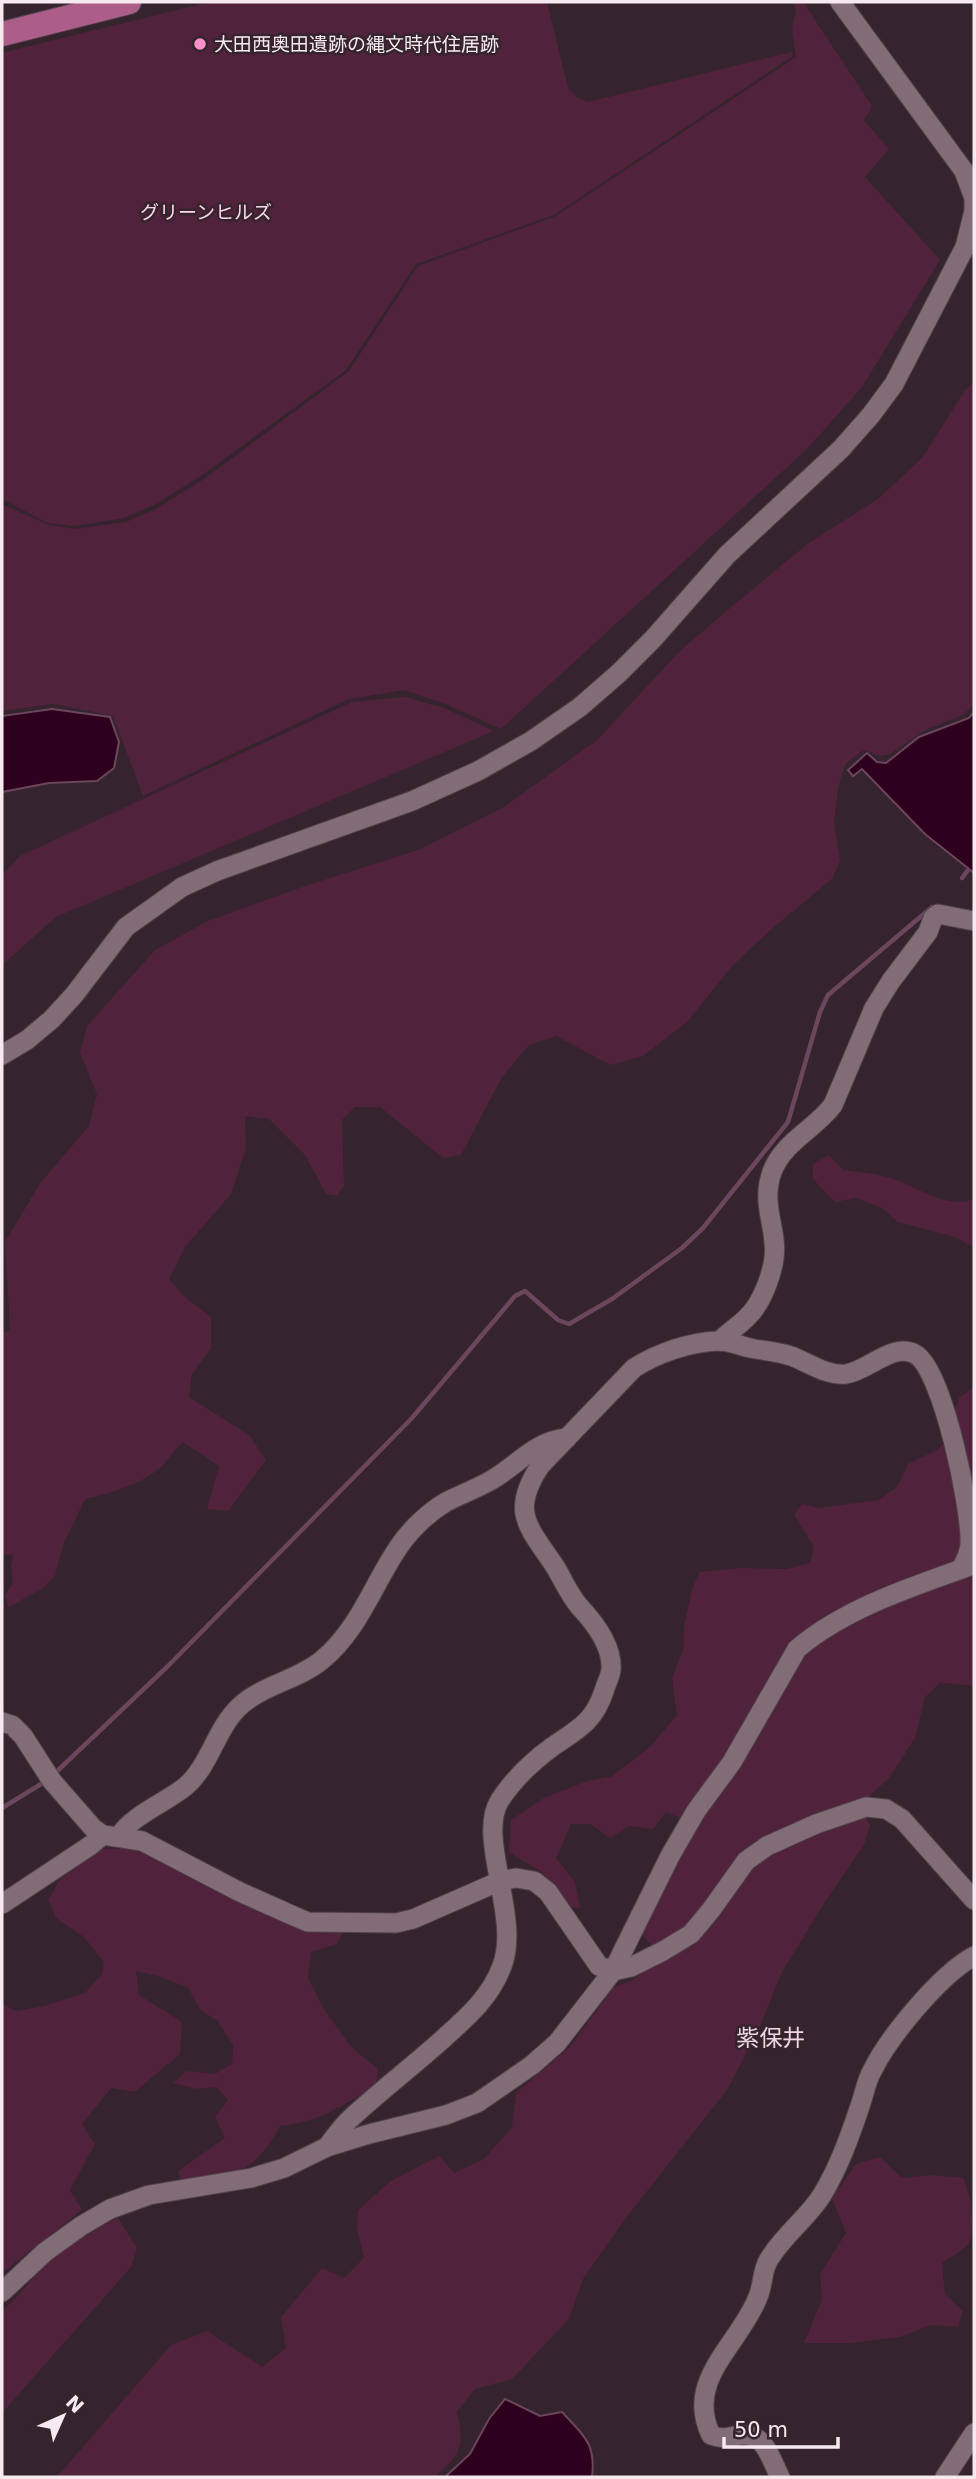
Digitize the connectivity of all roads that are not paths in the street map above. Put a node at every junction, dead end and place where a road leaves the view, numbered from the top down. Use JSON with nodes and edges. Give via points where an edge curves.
{"nodes":[{"id":1,"x":129,"y":2,"type":"edge"},
{"id":2,"x":840,"y":2,"type":"edge"},
{"id":3,"x":2,"y":34,"type":"edge"},
{"id":4,"x":974,"y":921,"type":"edge"},
{"id":5,"x":2,"y":1055,"type":"edge"},
{"id":6,"x":720,"y":1341,"type":"junction"},
{"id":7,"x":567,"y":1438,"type":"junction"},
{"id":8,"x":970,"y":1570,"type":"edge"},
{"id":9,"x":2,"y":1722,"type":"edge"},
{"id":10,"x":111,"y":1836,"type":"junction"},
{"id":11,"x":500,"y":1881,"type":"junction"},
{"id":12,"x":974,"y":1900,"type":"edge"},
{"id":13,"x":2,"y":1904,"type":"edge"},
{"id":14,"x":974,"y":1956,"type":"edge"},
{"id":15,"x":613,"y":1971,"type":"junction"},
{"id":16,"x":327,"y":2147,"type":"junction"},
{"id":17,"x":2,"y":2292,"type":"edge"},
{"id":18,"x":974,"y":2433,"type":"edge"},
{"id":19,"x":780,"y":2477,"type":"edge"},
{"id":20,"x":945,"y":2477,"type":"edge"}],
"edges":[{"from":1,"to":3,"type":"main road"},
{"from":2,"to":5,"type":"street","via":[[964,172],[974,198],[965,247],[894,384],[871,415],[841,450],[727,555],[653,639],[580,707],[478,771],[412,801],[182,887],[126,928],[52,1019]]},
{"from":4,"to":6,"type":"street","via":[[939,914],[933,918],[874,1008],[833,1105],[780,1157],[768,1194],[774,1257],[764,1289],[745,1322]]},
{"from":6,"to":7,"type":"street","via":[[670,1350],[634,1368]]},
{"from":6,"to":8,"type":"street","via":[[776,1351],[827,1373],[859,1371],[900,1351],[917,1355],[936,1389],[960,1462]]},
{"from":7,"to":10,"type":"street","via":[[543,1443],[487,1483],[429,1514],[400,1545],[333,1649],[303,1672],[242,1704],[188,1784]]},
{"from":7,"to":11,"type":"street","via":[[528,1484],[527,1525],[570,1594],[598,1628],[611,1670],[594,1716],[542,1756],[499,1801],[493,1818]]},
{"from":8,"to":15,"type":"street","via":[[880,1601],[821,1631],[797,1649],[732,1762],[670,1856]]},
{"from":9,"to":10,"type":"street","via":[[23,1736],[48,1777],[93,1828]]},
{"from":10,"to":11,"type":"street","via":[[142,1841],[308,1922],[396,1923]]},
{"from":10,"to":13,"type":"street"},
{"from":11,"to":15,"type":"street","via":[[534,1881],[548,1892],[599,1966]]},
{"from":11,"to":16,"type":"street","via":[[508,1947],[492,1990],[349,2120]]},
{"from":12,"to":15,"type":"street","via":[[902,1819],[886,1808],[866,1807],[767,1846],[746,1861],[691,1934],[631,1967]]},
{"from":14,"to":19,"type":"street","via":[[940,1980],[872,2071],[823,2193],[767,2262],[758,2298],[708,2381],[702,2402],[711,2435],[722,2439],[756,2437]]},
{"from":15,"to":16,"type":"street","via":[[557,2043],[477,2103]]},
{"from":16,"to":17,"type":"street","via":[[251,2178],[149,2195],[110,2208],[46,2252]]},
{"from":18,"to":20,"type":"street"}]}
